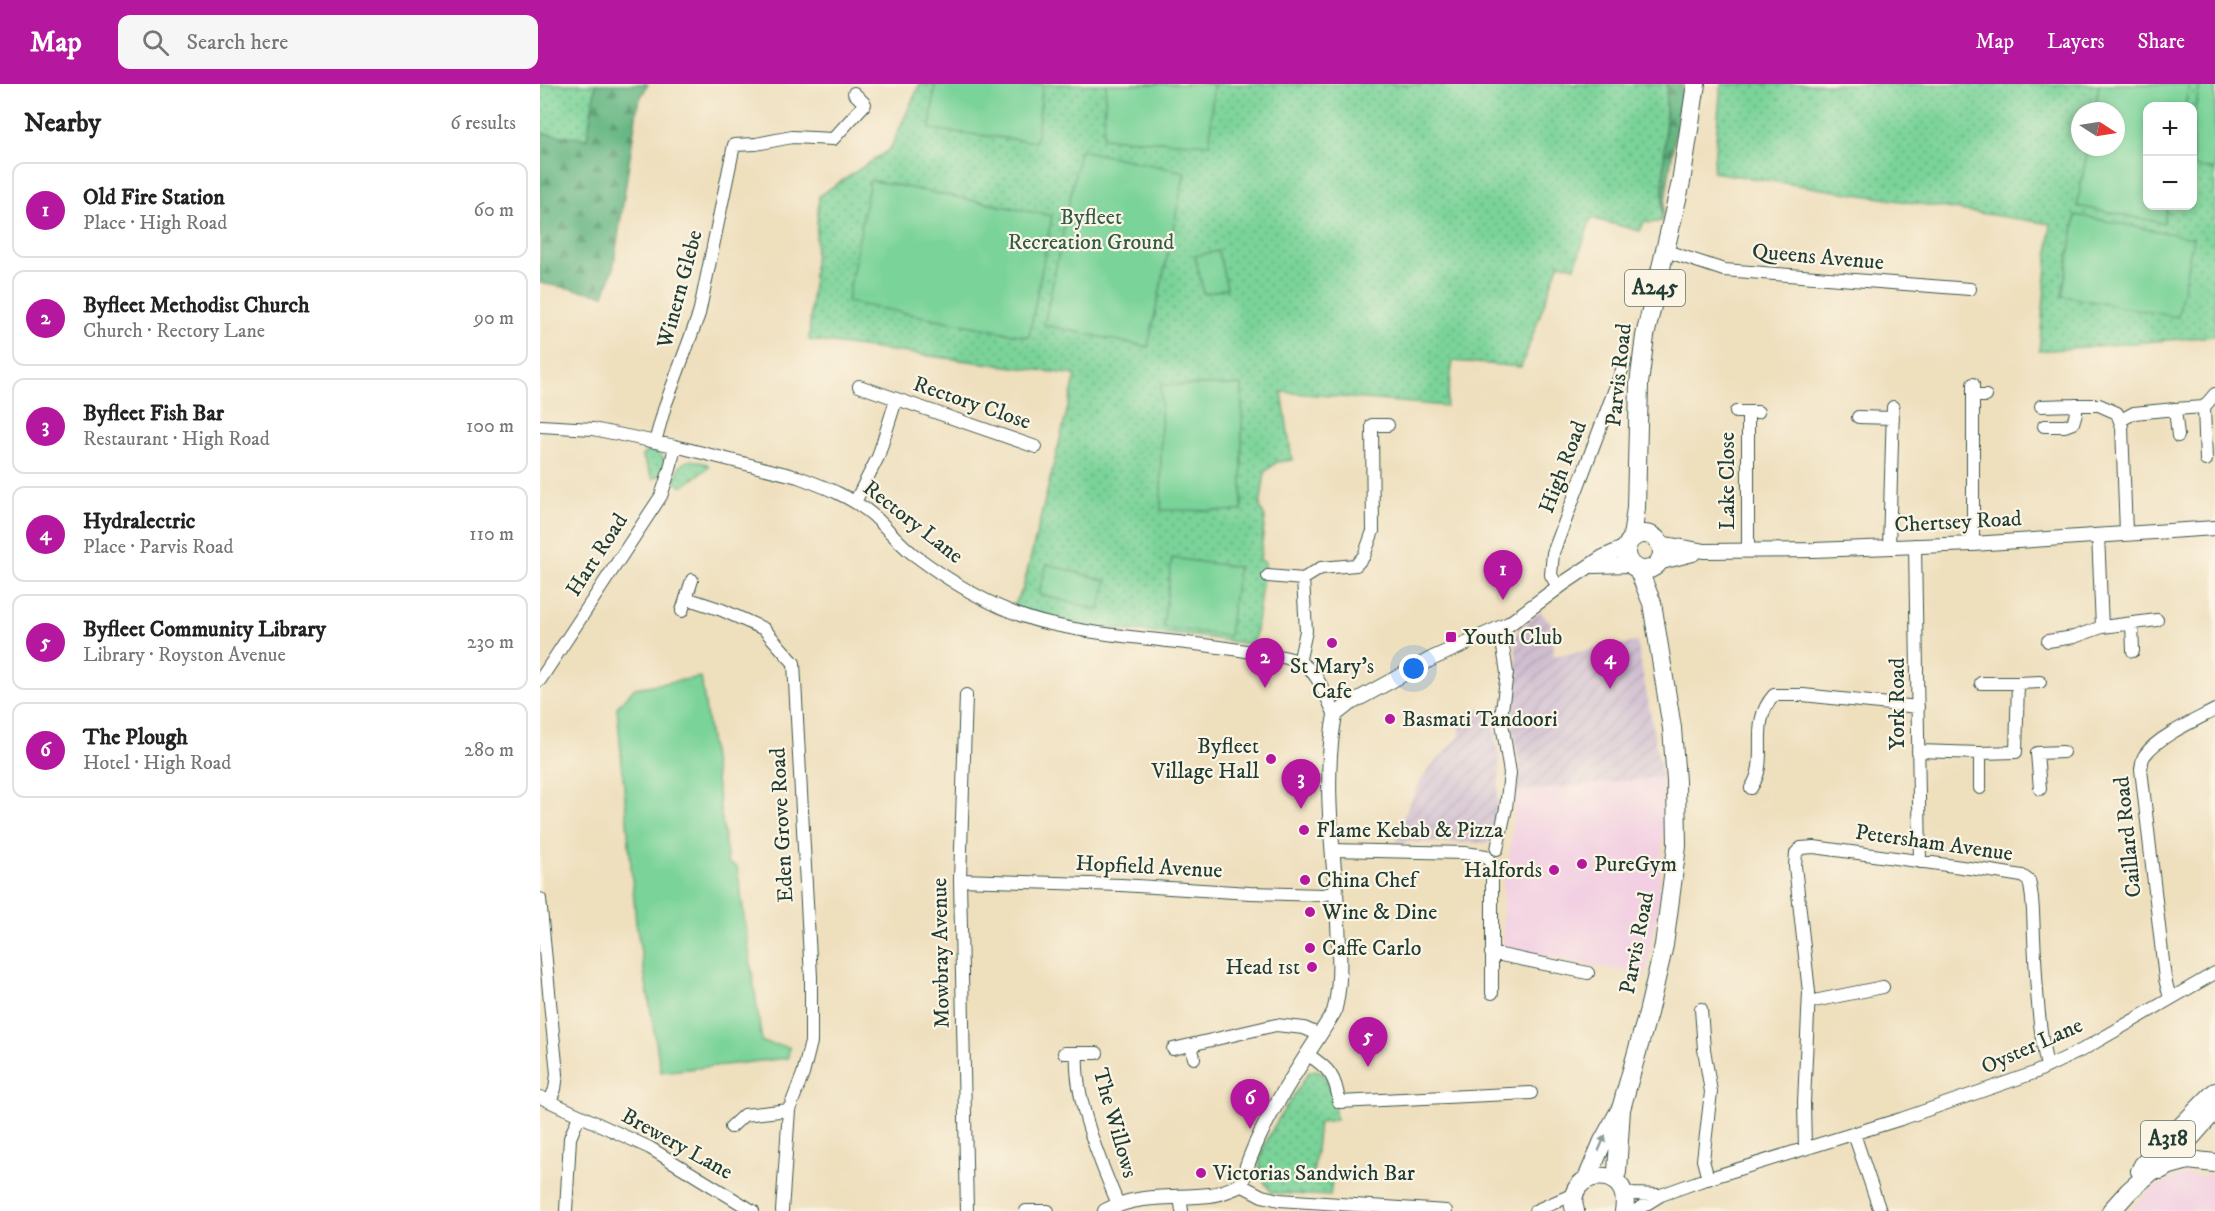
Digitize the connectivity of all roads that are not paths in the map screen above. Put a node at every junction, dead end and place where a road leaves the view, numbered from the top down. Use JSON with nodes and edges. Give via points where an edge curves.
{"nodes":[{"id":1,"x":1696,"y":84,"type":"edge"},
{"id":2,"x":854,"y":93,"type":"dead end"},
{"id":3,"x":1666,"y":251,"type":"junction"},
{"id":4,"x":1970,"y":289,"type":"dead end"},
{"id":5,"x":1625,"y":362,"type":"dead end"},
{"id":6,"x":860,"y":386,"type":"dead end"},
{"id":7,"x":1977,"y":392,"type":"dead end"},
{"id":8,"x":2215,"y":394,"type":"edge"},
{"id":9,"x":896,"y":399,"type":"junction"},
{"id":10,"x":2075,"y":405,"type":"junction"},
{"id":11,"x":2041,"y":406,"type":"dead end"},
{"id":12,"x":2204,"y":407,"type":"junction"},
{"id":13,"x":2175,"y":409,"type":"junction"},
{"id":14,"x":1747,"y":412,"type":"dead end"},
{"id":15,"x":1858,"y":417,"type":"dead end"},
{"id":16,"x":2121,"y":420,"type":"junction"},
{"id":17,"x":1388,"y":425,"type":"dead end"},
{"id":18,"x":540,"y":426,"type":"edge"},
{"id":19,"x":2044,"y":426,"type":"dead end"},
{"id":20,"x":2178,"y":436,"type":"dead end"},
{"id":21,"x":655,"y":442,"type":"junction"},
{"id":22,"x":675,"y":446,"type":"junction"},
{"id":23,"x":1036,"y":447,"type":"dead end"},
{"id":24,"x":2206,"y":460,"type":"dead end"},
{"id":25,"x":855,"y":502,"type":"junction"},
{"id":26,"x":2215,"y":528,"type":"edge"},
{"id":27,"x":2126,"y":532,"type":"junction"},
{"id":28,"x":2098,"y":535,"type":"junction"},
{"id":29,"x":1642,"y":541,"type":"junction"},
{"id":30,"x":1973,"y":544,"type":"junction"},
{"id":31,"x":1915,"y":545,"type":"junction"},
{"id":32,"x":1889,"y":546,"type":"junction"},
{"id":33,"x":1748,"y":549,"type":"junction"},
{"id":34,"x":1704,"y":552,"type":"junction"},
{"id":35,"x":1645,"y":566,"type":"junction"},
{"id":36,"x":1589,"y":567,"type":"junction"},
{"id":37,"x":1268,"y":576,"type":"dead end"},
{"id":38,"x":1303,"y":579,"type":"junction"},
{"id":39,"x":692,"y":580,"type":"dead end"},
{"id":40,"x":1558,"y":587,"type":"junction"},
{"id":41,"x":686,"y":598,"type":"junction"},
{"id":42,"x":682,"y":611,"type":"dead end"},
{"id":43,"x":2157,"y":620,"type":"dead end"},
{"id":44,"x":2132,"y":623,"type":"junction"},
{"id":45,"x":2102,"y":627,"type":"junction"},
{"id":46,"x":1500,"y":628,"type":"junction"},
{"id":47,"x":2048,"y":640,"type":"dead end"},
{"id":48,"x":2133,"y":651,"type":"dead end"},
{"id":49,"x":1299,"y":663,"type":"junction"},
{"id":50,"x":540,"y":680,"type":"edge"},
{"id":51,"x":2040,"y":682,"type":"dead end"},
{"id":52,"x":1981,"y":683,"type":"dead end"},
{"id":53,"x":2018,"y":683,"type":"junction"},
{"id":54,"x":966,"y":694,"type":"dead end"},
{"id":55,"x":1918,"y":707,"type":"junction"},
{"id":56,"x":2215,"y":710,"type":"edge"},
{"id":57,"x":1335,"y":715,"type":"junction"},
{"id":58,"x":1918,"y":751,"type":"junction"},
{"id":59,"x":2016,"y":752,"type":"junction"},
{"id":60,"x":2063,"y":752,"type":"dead end"},
{"id":61,"x":1980,"y":753,"type":"junction"},
{"id":62,"x":2037,"y":753,"type":"junction"},
{"id":63,"x":1751,"y":788,"type":"dead end"},
{"id":64,"x":1980,"y":788,"type":"dead end"},
{"id":65,"x":2040,"y":789,"type":"dead end"},
{"id":66,"x":1497,"y":849,"type":"dead end"},
{"id":67,"x":1332,"y":850,"type":"junction"},
{"id":68,"x":1920,"y":862,"type":"junction"},
{"id":69,"x":960,"y":880,"type":"junction"},
{"id":70,"x":1336,"y":892,"type":"junction"},
{"id":71,"x":540,"y":899,"type":"edge"},
{"id":72,"x":1491,"y":953,"type":"junction"},
{"id":73,"x":1588,"y":973,"type":"dead end"},
{"id":74,"x":2215,"y":973,"type":"edge"},
{"id":75,"x":1883,"y":987,"type":"dead end"},
{"id":76,"x":1492,"y":993,"type":"dead end"},
{"id":77,"x":2170,"y":998,"type":"junction"},
{"id":78,"x":1809,"y":1002,"type":"junction"},
{"id":79,"x":1701,"y":1009,"type":"dead end"},
{"id":80,"x":1320,"y":1035,"type":"junction"},
{"id":81,"x":1191,"y":1045,"type":"junction"},
{"id":82,"x":1173,"y":1049,"type":"dead end"},
{"id":83,"x":1064,"y":1053,"type":"dead end"},
{"id":84,"x":1077,"y":1053,"type":"junction"},
{"id":85,"x":1097,"y":1053,"type":"dead end"},
{"id":86,"x":1308,"y":1055,"type":"junction"},
{"id":87,"x":1194,"y":1058,"type":"dead end"},
{"id":88,"x":2047,"y":1067,"type":"junction"},
{"id":89,"x":2215,"y":1092,"type":"edge"},
{"id":90,"x":1532,"y":1093,"type":"dead end"},
{"id":91,"x":545,"y":1099,"type":"edge"},
{"id":92,"x":1621,"y":1109,"type":"junction"},
{"id":93,"x":789,"y":1110,"type":"junction"},
{"id":94,"x":2215,"y":1110,"type":"edge"},
{"id":95,"x":579,"y":1116,"type":"junction"},
{"id":96,"x":731,"y":1127,"type":"dead end"},
{"id":97,"x":2202,"y":1130,"type":"edge"},
{"id":98,"x":1854,"y":1134,"type":"junction"},
{"id":99,"x":1805,"y":1149,"type":"junction"},
{"id":100,"x":2208,"y":1162,"type":"edge"},
{"id":101,"x":2145,"y":1178,"type":"junction"},
{"id":102,"x":1587,"y":1179,"type":"junction"},
{"id":103,"x":1707,"y":1179,"type":"junction"},
{"id":104,"x":1241,"y":1185,"type":"junction"},
{"id":105,"x":1618,"y":1185,"type":"junction"},
{"id":106,"x":2129,"y":1191,"type":"junction"},
{"id":107,"x":1661,"y":1195,"type":"junction"},
{"id":108,"x":1180,"y":1196,"type":"junction"},
{"id":109,"x":1574,"y":1203,"type":"edge"},
{"id":110,"x":1118,"y":1204,"type":"junction"},
{"id":111,"x":566,"y":1211,"type":"edge"},
{"id":112,"x":753,"y":1211,"type":"edge"},
{"id":113,"x":783,"y":1211,"type":"edge"},
{"id":114,"x":967,"y":1211,"type":"edge"},
{"id":115,"x":1026,"y":1211,"type":"edge"},
{"id":116,"x":1048,"y":1211,"type":"edge"},
{"id":117,"x":1105,"y":1211,"type":"edge"},
{"id":118,"x":1182,"y":1211,"type":"edge"},
{"id":119,"x":1446,"y":1211,"type":"edge"},
{"id":120,"x":1535,"y":1211,"type":"edge"},
{"id":121,"x":1624,"y":1211,"type":"edge"},
{"id":122,"x":1635,"y":1211,"type":"edge"},
{"id":123,"x":1880,"y":1211,"type":"edge"},
{"id":124,"x":2111,"y":1211,"type":"edge"}],
"edges":[{"from":1,"to":3,"type":"main road","name":"Parvis Road","number":"A245"},
{"from":2,"to":21,"type":"street","name":"Winern Glebe","via":[[868,106],[833,140],[792,137],[734,145],[699,314]]},
{"from":3,"to":4,"type":"street","name":"Queens Avenue","via":[[1724,270]]},
{"from":3,"to":29,"type":"main road","name":"Parvis Road","number":"A245","via":[[1653,295],[1639,384],[1636,495]]},
{"from":5,"to":40,"type":"street","name":"High Road","via":[[1553,553],[1551,575]]},
{"from":6,"to":9,"type":"street","name":"Rectory Close"},
{"from":7,"to":30,"type":"street"},
{"from":8,"to":12,"type":"street"},
{"from":9,"to":23,"type":"street","name":"Rectory Close"},
{"from":9,"to":25,"type":"street","name":"Rectory Close","via":[[878,457]]},
{"from":10,"to":11,"type":"street"},
{"from":10,"to":16,"type":"street","via":[[2099,405],[2117,413]]},
{"from":10,"to":19,"type":"street","via":[[2073,423]]},
{"from":12,"to":13,"type":"street"},
{"from":12,"to":24,"type":"street"},
{"from":13,"to":16,"type":"street","via":[[2134,412]]},
{"from":13,"to":20,"type":"street"},
{"from":14,"to":33,"type":"street","name":"Lake Close"},
{"from":15,"to":32,"type":"street","via":[[1893,412]]},
{"from":16,"to":27,"type":"street"},
{"from":17,"to":38,"type":"street","via":[[1372,425],[1373,531],[1364,556],[1356,565],[1321,568]]},
{"from":18,"to":21,"type":"street","name":"Rectory Lane","via":[[593,429]]},
{"from":21,"to":22,"type":"street","name":"Rectory Lane"},
{"from":22,"to":25,"type":"street","name":"Rectory Lane","via":[[798,477]]},
{"from":22,"to":50,"type":"street","name":"Hart Road","via":[[660,496]]},
{"from":25,"to":49,"type":"street","name":"Rectory Lane","via":[[941,574],[998,606],[1031,619],[1087,631],[1220,646]]},
{"from":26,"to":27,"type":"street","name":"Chertsey Road"},
{"from":27,"to":28,"type":"street","name":"Chertsey Road"},
{"from":28,"to":30,"type":"street","name":"Chertsey Road"},
{"from":28,"to":45,"type":"street"},
{"from":29,"to":34,"type":"street","name":"Chertsey Road"},
{"from":29,"to":35,"type":"main road","via":[[1626,556]]},
{"from":29,"to":35,"type":"main road","via":[[1662,553]]},
{"from":29,"to":36,"type":"street"},
{"from":30,"to":31,"type":"street","name":"Chertsey Road"},
{"from":31,"to":32,"type":"street","name":"Chertsey Road"},
{"from":31,"to":55,"type":"street","name":"York Road"},
{"from":32,"to":33,"type":"street","name":"Chertsey Road"},
{"from":33,"to":34,"type":"street","name":"Chertsey Road"},
{"from":34,"to":35,"type":"street","name":"Chertsey Road"},
{"from":35,"to":36,"type":"street"},
{"from":35,"to":92,"type":"main road","name":"Parvis Road","via":[[1672,728],[1677,846],[1664,945]]},
{"from":36,"to":40,"type":"street"},
{"from":37,"to":38,"type":"street"},
{"from":38,"to":49,"type":"street","via":[[1305,632]]},
{"from":39,"to":41,"type":"street"},
{"from":40,"to":46,"type":"street"},
{"from":41,"to":42,"type":"street"},
{"from":41,"to":93,"type":"street","name":"Eden Grove Road","via":[[764,629],[794,663],[811,1042]]},
{"from":43,"to":44,"type":"street"},
{"from":44,"to":45,"type":"street"},
{"from":44,"to":48,"type":"street"},
{"from":45,"to":47,"type":"street","via":[[2074,637]]},
{"from":46,"to":57,"type":"street","via":[[1433,658]]},
{"from":46,"to":66,"type":"street","via":[[1508,673],[1501,717],[1510,773]]},
{"from":49,"to":57,"type":"street","via":[[1310,670]]},
{"from":51,"to":53,"type":"street"},
{"from":52,"to":53,"type":"street"},
{"from":53,"to":59,"type":"street"},
{"from":54,"to":69,"type":"street","name":"Mowbray Avenue"},
{"from":55,"to":58,"type":"street","name":"York Road"},
{"from":55,"to":63,"type":"street","via":[[1774,695],[1765,705],[1760,725],[1760,766]]},
{"from":56,"to":77,"type":"street","name":"Caillard Road","via":[[2152,748],[2144,756],[2141,769]]},
{"from":57,"to":67,"type":"street","via":[[1329,758]]},
{"from":58,"to":61,"type":"street"},
{"from":58,"to":68,"type":"street","name":"York Road"},
{"from":59,"to":61,"type":"street"},
{"from":59,"to":62,"type":"street"},
{"from":60,"to":62,"type":"street"},
{"from":61,"to":64,"type":"street"},
{"from":62,"to":65,"type":"street"},
{"from":67,"to":70,"type":"street"},
{"from":67,"to":72,"type":"street","via":[[1486,856],[1492,866]]},
{"from":68,"to":78,"type":"street","name":"Petersham Avenue","via":[[1814,847],[1801,848],[1796,853]]},
{"from":68,"to":88,"type":"street","name":"Petersham Avenue","via":[[2022,876],[2030,881]]},
{"from":69,"to":70,"type":"street","name":"Hopfield Avenue","via":[[1250,893]]},
{"from":69,"to":114,"type":"street","name":"Mowbray Avenue"},
{"from":70,"to":80,"type":"street","via":[[1338,998]]},
{"from":71,"to":91,"type":"street","via":[[557,1074],[555,1089]]},
{"from":72,"to":73,"type":"street"},
{"from":72,"to":76,"type":"street"},
{"from":74,"to":77,"type":"street","name":"Oyster Lane"},
{"from":75,"to":78,"type":"street"},
{"from":77,"to":88,"type":"street","name":"Oyster Lane"},
{"from":78,"to":99,"type":"street","name":"Petersham Avenue"},
{"from":79,"to":103,"type":"street","via":[[1711,1092],[1703,1160]]},
{"from":80,"to":81,"type":"street","via":[[1304,1028],[1276,1025]]},
{"from":80,"to":86,"type":"street"},
{"from":81,"to":82,"type":"street"},
{"from":81,"to":87,"type":"street"},
{"from":83,"to":84,"type":"street","name":"The Willows"},
{"from":84,"to":85,"type":"street","name":"The Willows"},
{"from":84,"to":110,"type":"street","name":"The Willows","via":[[1076,1073],[1087,1117]]},
{"from":86,"to":90,"type":"street","via":[[1333,1076],[1339,1102]]},
{"from":86,"to":104,"type":"street","via":[[1265,1125]]},
{"from":88,"to":98,"type":"street","name":"Oyster Lane"},
{"from":89,"to":106,"type":"main road","number":"A318","via":[[2143,1165]]},
{"from":91,"to":95,"type":"street","name":"Brewery Lane"},
{"from":102,"to":92,"type":"main road","name":"Parvis Road","one_way":true},
{"from":92,"to":105,"type":"main road","name":"Parvis Road"},
{"from":93,"to":96,"type":"street","via":[[744,1115]]},
{"from":93,"to":113,"type":"street","name":"Eden Grove Road"},
{"from":94,"to":97,"type":"main road","number":"A318"},
{"from":95,"to":111,"type":"street","via":[[570,1138]]},
{"from":95,"to":112,"type":"street","name":"Brewery Lane","via":[[650,1148]]},
{"from":97,"to":100,"type":"main road","number":"A318","via":[[2191,1147],[2194,1156]]},
{"from":97,"to":101,"type":"main road","number":"A318"},
{"from":98,"to":99,"type":"street","name":"Oyster Lane"},
{"from":98,"to":123,"type":"street"},
{"from":99,"to":103,"type":"street","name":"Oyster Lane"},
{"from":100,"to":101,"type":"main road","number":"A318","via":[[2188,1160]]},
{"from":101,"to":106,"type":"main road","number":"A318"},
{"from":102,"to":105,"type":"main road","via":[[1595,1176]]},
{"from":102,"to":109,"type":"main road","name":"Parvis Road","via":[[1579,1185]]},
{"from":103,"to":107,"type":"street","name":"Oyster Lane"},
{"from":104,"to":108,"type":"street","via":[[1219,1193]]},
{"from":104,"to":119,"type":"street","via":[[1279,1200]]},
{"from":105,"to":107,"type":"street","name":"Oyster Lane","via":[[1633,1194]]},
{"from":105,"to":121,"type":"main road","name":"Parvis Road","via":[[1625,1201]]},
{"from":106,"to":124,"type":"main road","number":"A318"},
{"from":107,"to":122,"type":"street","name":"Oyster Lane"},
{"from":108,"to":110,"type":"street"},
{"from":108,"to":118,"type":"street"},
{"from":109,"to":120,"type":"street"},
{"from":110,"to":117,"type":"street"},
{"from":115,"to":116,"type":"street"}]}
